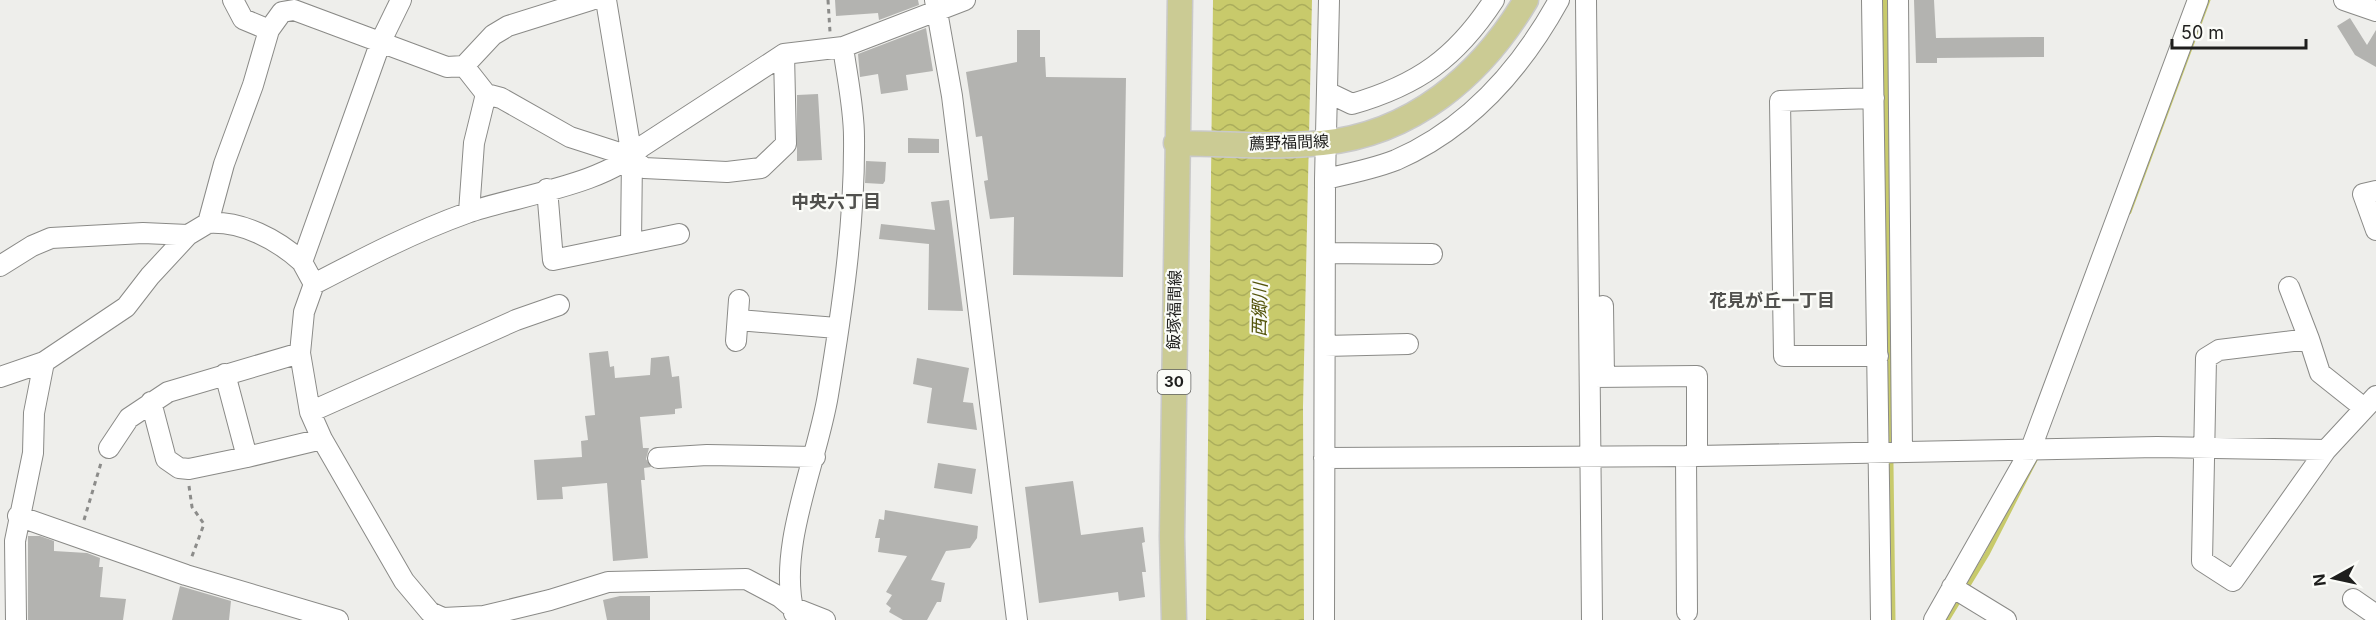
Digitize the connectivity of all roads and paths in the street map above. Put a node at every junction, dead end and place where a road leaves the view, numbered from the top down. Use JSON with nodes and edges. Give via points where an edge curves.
{"nodes":[{"id":1,"x":232,"y":0,"type":"edge"},
{"id":2,"x":401,"y":0,"type":"edge"},
{"id":3,"x":591,"y":0,"type":"edge"},
{"id":4,"x":606,"y":0,"type":"edge"},
{"id":5,"x":828,"y":0,"type":"edge"},
{"id":6,"x":965,"y":0,"type":"edge"},
{"id":7,"x":1180,"y":0,"type":"edge"},
{"id":8,"x":1329,"y":0,"type":"edge"},
{"id":9,"x":1494,"y":0,"type":"edge"},
{"id":10,"x":1526,"y":0,"type":"edge"},
{"id":11,"x":1559,"y":0,"type":"edge"},
{"id":12,"x":1586,"y":0,"type":"edge"},
{"id":13,"x":1599,"y":0,"type":"edge"},
{"id":14,"x":1872,"y":0,"type":"edge"},
{"id":15,"x":1898,"y":0,"type":"edge"},
{"id":16,"x":2198,"y":0,"type":"edge"},
{"id":17,"x":2344,"y":0,"type":"edge"},
{"id":18,"x":936,"y":4,"type":"edge"},
{"id":19,"x":2376,"y":11,"type":"edge"},
{"id":20,"x":269,"y":30,"type":"junction"},
{"id":21,"x":381,"y":41,"type":"junction"},
{"id":22,"x":838,"y":48,"type":"junction"},
{"id":23,"x":784,"y":54,"type":"junction"},
{"id":24,"x":464,"y":66,"type":"junction"},
{"id":25,"x":1327,"y":92,"type":"junction"},
{"id":26,"x":486,"y":94,"type":"junction"},
{"id":27,"x":1874,"y":98,"type":"junction"},
{"id":28,"x":1187,"y":143,"type":"junction"},
{"id":29,"x":1318,"y":144,"type":"junction"},
{"id":30,"x":632,"y":158,"type":"junction"},
{"id":31,"x":1325,"y":180,"type":"junction"},
{"id":32,"x":547,"y":189,"type":"junction"},
{"id":33,"x":2376,"y":191,"type":"edge"},
{"id":34,"x":469,"y":213,"type":"junction"},
{"id":35,"x":208,"y":223,"type":"junction"},
{"id":36,"x":2376,"y":230,"type":"edge"},
{"id":37,"x":679,"y":234,"type":"dead end"},
{"id":38,"x":188,"y":235,"type":"junction"},
{"id":39,"x":631,"y":243,"type":"junction"},
{"id":40,"x":1324,"y":253,"type":"junction"},
{"id":41,"x":1432,"y":254,"type":"dead end"},
{"id":42,"x":302,"y":262,"type":"junction"},
{"id":43,"x":0,"y":266,"type":"edge"},
{"id":44,"x":314,"y":284,"type":"junction"},
{"id":45,"x":2289,"y":287,"type":"dead end"},
{"id":46,"x":739,"y":300,"type":"dead end"},
{"id":47,"x":558,"y":305,"type":"dead end"},
{"id":48,"x":738,"y":320,"type":"junction"},
{"id":49,"x":837,"y":328,"type":"junction"},
{"id":50,"x":2309,"y":339,"type":"junction"},
{"id":51,"x":736,"y":341,"type":"dead end"},
{"id":52,"x":1408,"y":344,"type":"dead end"},
{"id":53,"x":1325,"y":346,"type":"junction"},
{"id":54,"x":300,"y":353,"type":"junction"},
{"id":55,"x":1878,"y":356,"type":"junction"},
{"id":56,"x":44,"y":362,"type":"junction"},
{"id":57,"x":225,"y":374,"type":"junction"},
{"id":58,"x":0,"y":377,"type":"edge"},
{"id":59,"x":1597,"y":377,"type":"junction"},
{"id":60,"x":151,"y":402,"type":"junction"},
{"id":61,"x":2370,"y":402,"type":"edge"},
{"id":62,"x":310,"y":412,"type":"junction"},
{"id":63,"x":322,"y":439,"type":"junction"},
{"id":64,"x":109,"y":447,"type":"joint"},
{"id":65,"x":2205,"y":450,"type":"junction"},
{"id":66,"x":2326,"y":450,"type":"junction"},
{"id":67,"x":1902,"y":451,"type":"junction"},
{"id":68,"x":2030,"y":451,"type":"junction"},
{"id":69,"x":1880,"y":452,"type":"junction"},
{"id":70,"x":1592,"y":456,"type":"junction"},
{"id":71,"x":1692,"y":456,"type":"junction"},
{"id":72,"x":247,"y":457,"type":"junction"},
{"id":73,"x":815,"y":457,"type":"junction"},
{"id":74,"x":658,"y":458,"type":"dead end"},
{"id":75,"x":1324,"y":458,"type":"junction"},
{"id":76,"x":189,"y":469,"type":"junction"},
{"id":77,"x":18,"y":516,"type":"junction"},
{"id":78,"x":80,"y":537,"type":"junction"},
{"id":79,"x":186,"y":575,"type":"junction"},
{"id":80,"x":1952,"y":587,"type":"junction"},
{"id":81,"x":2353,"y":599,"type":"dead end"},
{"id":82,"x":10,"y":609,"type":"edge"},
{"id":83,"x":1687,"y":612,"type":"dead end"},
{"id":84,"x":794,"y":614,"type":"edge"},
{"id":85,"x":2376,"y":615,"type":"edge"},
{"id":86,"x":338,"y":620,"type":"edge"},
{"id":87,"x":443,"y":620,"type":"edge"},
{"id":88,"x":825,"y":620,"type":"edge"},
{"id":89,"x":1017,"y":620,"type":"edge"},
{"id":90,"x":1174,"y":620,"type":"edge"},
{"id":91,"x":1324,"y":620,"type":"edge"},
{"id":92,"x":1592,"y":620,"type":"edge"},
{"id":93,"x":1881,"y":620,"type":"edge"},
{"id":94,"x":1934,"y":620,"type":"edge"},
{"id":95,"x":2006,"y":620,"type":"edge"}],
"edges":[{"from":1,"to":20,"type":"street","via":[[243,19]]},
{"from":2,"to":21,"type":"street"},
{"from":3,"to":24,"type":"street","via":[[508,26],[493,35]]},
{"from":4,"to":30,"type":"street"},
{"from":5,"to":22,"type":"path"},
{"from":6,"to":18,"type":"street"},
{"from":7,"to":28,"type":"main road","name":"飯塚福間線","number":"30"},
{"from":8,"to":25,"type":"street"},
{"from":9,"to":25,"type":"street","via":[[1452,53],[1418,79],[1352,104]]},
{"from":10,"to":29,"type":"main road","name":"薦野福間線","via":[[1485,57],[1449,93],[1410,118],[1368,134]]},
{"from":11,"to":31,"type":"street","via":[[1515,68],[1489,99],[1453,127],[1393,161]]},
{"from":12,"to":59,"type":"street"},
{"from":13,"to":59,"type":"street"},
{"from":14,"to":27,"type":"street"},
{"from":15,"to":67,"type":"street"},
{"from":16,"to":68,"type":"street"},
{"from":17,"to":19,"type":"street"},
{"from":18,"to":22,"type":"street"},
{"from":18,"to":89,"type":"street","via":[[952,96]]},
{"from":20,"to":21,"type":"street","via":[[282,12],[294,10]]},
{"from":20,"to":35,"type":"street"},
{"from":21,"to":24,"type":"street","via":[[433,63]]},
{"from":21,"to":42,"type":"street"},
{"from":22,"to":23,"type":"street"},
{"from":22,"to":49,"type":"street","via":[[854,136],[849,236]]},
{"from":23,"to":30,"type":"street","via":[[641,147]]},
{"from":23,"to":30,"type":"street","via":[[786,144],[761,168],[727,172],[668,170],[644,168]]},
{"from":24,"to":26,"type":"street"},
{"from":25,"to":29,"type":"street"},
{"from":26,"to":30,"type":"street","via":[[501,98],[570,137]]},
{"from":26,"to":34,"type":"street","via":[[474,143]]},
{"from":27,"to":55,"type":"street"},
{"from":27,"to":55,"type":"street","via":[[1780,101],[1784,356]]},
{"from":28,"to":29,"type":"main road","name":"薦野福間線"},
{"from":28,"to":90,"type":"main road","name":"飯塚福間線","number":"30","via":[[1172,537]]},
{"from":29,"to":31,"type":"street"},
{"from":30,"to":32,"type":"street","via":[[588,178]]},
{"from":30,"to":39,"type":"street"},
{"from":31,"to":40,"type":"street"},
{"from":32,"to":34,"type":"street"},
{"from":32,"to":39,"type":"street","via":[[554,260]]},
{"from":33,"to":36,"type":"street","via":[[2363,194]]},
{"from":34,"to":44,"type":"street","via":[[409,235]]},
{"from":35,"to":38,"type":"street"},
{"from":35,"to":42,"type":"street","via":[[244,226]]},
{"from":37,"to":39,"type":"street"},
{"from":38,"to":43,"type":"street","via":[[51,238]]},
{"from":38,"to":56,"type":"street","via":[[126,307]]},
{"from":40,"to":41,"type":"street"},
{"from":40,"to":53,"type":"street"},
{"from":42,"to":44,"type":"street"},
{"from":44,"to":54,"type":"street","via":[[304,312]]},
{"from":45,"to":50,"type":"street"},
{"from":46,"to":48,"type":"street"},
{"from":47,"to":62,"type":"street"},
{"from":48,"to":49,"type":"street"},
{"from":48,"to":51,"type":"street"},
{"from":49,"to":73,"type":"street"},
{"from":50,"to":61,"type":"street","via":[[2320,373]]},
{"from":50,"to":65,"type":"street","via":[[2219,350],[2206,358]]},
{"from":52,"to":53,"type":"street"},
{"from":53,"to":75,"type":"street"},
{"from":54,"to":57,"type":"street"},
{"from":54,"to":62,"type":"street"},
{"from":55,"to":69,"type":"street"},
{"from":56,"to":58,"type":"street"},
{"from":56,"to":77,"type":"street","via":[[34,413],[33,453]]},
{"from":57,"to":60,"type":"street","via":[[168,392]]},
{"from":57,"to":72,"type":"street"},
{"from":59,"to":70,"type":"street"},
{"from":59,"to":71,"type":"street","via":[[1696,376]]},
{"from":60,"to":64,"type":"street","via":[[129,418]]},
{"from":60,"to":76,"type":"street","via":[[166,459],[179,468]]},
{"from":61,"to":66,"type":"street"},
{"from":62,"to":63,"type":"street"},
{"from":63,"to":72,"type":"street"},
{"from":63,"to":87,"type":"street","via":[[404,581],[425,607]]},
{"from":64,"to":78,"type":"path","via":[[104,452]]},
{"from":65,"to":66,"type":"street"},
{"from":65,"to":66,"type":"street","via":[[2202,561],[2234,581]]},
{"from":65,"to":68,"type":"street","via":[[2157,447]]},
{"from":67,"to":68,"type":"street"},
{"from":67,"to":69,"type":"street"},
{"from":68,"to":80,"type":"street"},
{"from":69,"to":71,"type":"street"},
{"from":69,"to":93,"type":"street"},
{"from":70,"to":71,"type":"street"},
{"from":70,"to":75,"type":"street"},
{"from":70,"to":92,"type":"street"},
{"from":71,"to":83,"type":"street"},
{"from":72,"to":76,"type":"street"},
{"from":73,"to":74,"type":"street"},
{"from":73,"to":84,"type":"street","via":[[798,513],[790,572]]},
{"from":75,"to":91,"type":"street"},
{"from":76,"to":79,"type":"path","via":[[192,507],[204,524]]},
{"from":77,"to":78,"type":"street"},
{"from":77,"to":82,"type":"street"},
{"from":78,"to":79,"type":"street"},
{"from":79,"to":86,"type":"street"},
{"from":80,"to":94,"type":"street"},
{"from":80,"to":95,"type":"street"},
{"from":81,"to":85,"type":"street"},
{"from":84,"to":87,"type":"street","via":[[780,597],[746,579],[608,582],[484,616]]},
{"from":84,"to":88,"type":"street"}]}
